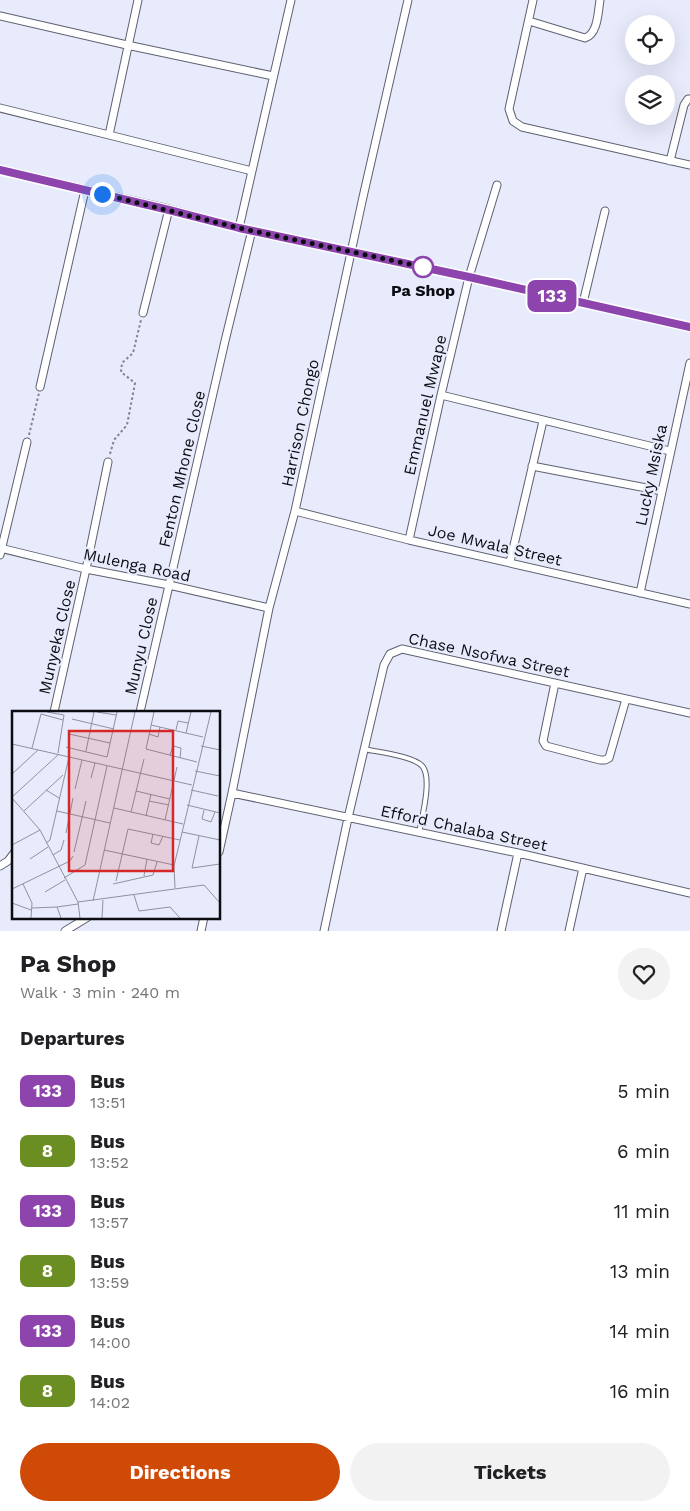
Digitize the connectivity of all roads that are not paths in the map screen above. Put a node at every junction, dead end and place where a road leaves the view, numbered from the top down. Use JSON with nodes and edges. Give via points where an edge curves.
{"nodes":[{"id":1,"x":138,"y":0,"type":"edge"},
{"id":2,"x":291,"y":0,"type":"edge"},
{"id":3,"x":408,"y":0,"type":"edge"},
{"id":4,"x":533,"y":0,"type":"edge"},
{"id":5,"x":600,"y":0,"type":"edge"},
{"id":6,"x":0,"y":16,"type":"edge"},
{"id":7,"x":528,"y":21,"type":"junction"},
{"id":8,"x":127,"y":45,"type":"junction"},
{"id":9,"x":273,"y":76,"type":"junction"},
{"id":10,"x":690,"y":99,"type":"edge"},
{"id":11,"x":0,"y":108,"type":"edge"},
{"id":12,"x":109,"y":134,"type":"junction"},
{"id":13,"x":670,"y":160,"type":"junction"},
{"id":14,"x":690,"y":165,"type":"edge"},
{"id":15,"x":0,"y":170,"type":"edge"},
{"id":16,"x":252,"y":171,"type":"junction"},
{"id":17,"x":497,"y":185,"type":"dead end"},
{"id":18,"x":85,"y":190,"type":"junction"},
{"id":19,"x":169,"y":210,"type":"junction"},
{"id":20,"x":605,"y":211,"type":"dead end"},
{"id":21,"x":239,"y":228,"type":"junction"},
{"id":22,"x":252,"y":230,"type":"junction"},
{"id":23,"x":351,"y":251,"type":"junction"},
{"id":24,"x":469,"y":277,"type":"junction"},
{"id":25,"x":583,"y":303,"type":"junction"},
{"id":26,"x":143,"y":313,"type":"road end"},
{"id":27,"x":690,"y":327,"type":"edge"},
{"id":28,"x":690,"y":363,"type":"edge"},
{"id":29,"x":40,"y":387,"type":"road end"},
{"id":30,"x":441,"y":396,"type":"junction"},
{"id":31,"x":543,"y":420,"type":"junction"},
{"id":32,"x":27,"y":442,"type":"road end"},
{"id":33,"x":670,"y":451,"type":"junction"},
{"id":34,"x":108,"y":462,"type":"road end"},
{"id":35,"x":532,"y":466,"type":"junction"},
{"id":36,"x":662,"y":491,"type":"junction"},
{"id":37,"x":295,"y":511,"type":"junction"},
{"id":38,"x":409,"y":540,"type":"junction"},
{"id":39,"x":0,"y":551,"type":"edge"},
{"id":40,"x":510,"y":562,"type":"junction"},
{"id":41,"x":86,"y":568,"type":"junction"},
{"id":42,"x":169,"y":585,"type":"junction"},
{"id":43,"x":640,"y":593,"type":"junction"},
{"id":44,"x":690,"y":604,"type":"edge"},
{"id":45,"x":269,"y":608,"type":"junction"},
{"id":46,"x":555,"y":683,"type":"junction"},
{"id":47,"x":626,"y":699,"type":"junction"},
{"id":48,"x":54,"y":711,"type":"edge"},
{"id":49,"x":140,"y":711,"type":"edge"},
{"id":50,"x":690,"y":713,"type":"edge"},
{"id":51,"x":364,"y":749,"type":"junction"},
{"id":52,"x":232,"y":793,"type":"junction"},
{"id":53,"x":348,"y":818,"type":"junction"},
{"id":54,"x":419,"y":833,"type":"junction"},
{"id":55,"x":220,"y":847,"type":"edge"},
{"id":56,"x":518,"y":853,"type":"junction"},
{"id":57,"x":12,"y":856,"type":"edge"},
{"id":58,"x":0,"y":866,"type":"edge"},
{"id":59,"x":583,"y":868,"type":"junction"},
{"id":60,"x":690,"y":893,"type":"edge"},
{"id":61,"x":86,"y":918,"type":"edge"},
{"id":62,"x":204,"y":918,"type":"edge"},
{"id":63,"x":65,"y":931,"type":"edge"},
{"id":64,"x":201,"y":931,"type":"edge"},
{"id":65,"x":324,"y":931,"type":"edge"},
{"id":66,"x":501,"y":931,"type":"edge"},
{"id":67,"x":569,"y":931,"type":"edge"}],
"edges":[{"from":1,"to":8,"type":"street"},
{"from":2,"to":9,"type":"street"},
{"from":3,"to":23,"type":"street","name":"Harrison Chongo"},
{"from":4,"to":7,"type":"street"},
{"from":5,"to":7,"type":"street","via":[[594,30],[589,37]]},
{"from":6,"to":8,"type":"street"},
{"from":7,"to":13,"type":"street","via":[[509,109],[513,121],[522,126]]},
{"from":8,"to":9,"type":"street"},
{"from":8,"to":12,"type":"street"},
{"from":9,"to":16,"type":"street"},
{"from":10,"to":13,"type":"street","via":[[684,105]]},
{"from":11,"to":12,"type":"street"},
{"from":12,"to":16,"type":"street"},
{"from":13,"to":14,"type":"street"},
{"from":15,"to":18,"type":"street"},
{"from":16,"to":21,"type":"street"},
{"from":17,"to":24,"type":"street","name":"Emmanuel Mwape"},
{"from":18,"to":19,"type":"street"},
{"from":18,"to":29,"type":"street"},
{"from":19,"to":21,"type":"street"},
{"from":19,"to":26,"type":"street"},
{"from":20,"to":25,"type":"street"},
{"from":21,"to":22,"type":"street"},
{"from":22,"to":23,"type":"street"},
{"from":22,"to":42,"type":"street","name":"Fenton Mhone Close"},
{"from":23,"to":24,"type":"street"},
{"from":23,"to":37,"type":"street","name":"Harrison Chongo"},
{"from":24,"to":25,"type":"street"},
{"from":24,"to":30,"type":"street","name":"Emmanuel Mwape"},
{"from":25,"to":27,"type":"street"},
{"from":28,"to":33,"type":"street","name":"Lucky Msiska"},
{"from":30,"to":31,"type":"street"},
{"from":30,"to":38,"type":"street","name":"Emmanuel Mwape"},
{"from":31,"to":33,"type":"street"},
{"from":31,"to":35,"type":"street"},
{"from":32,"to":39,"type":"street"},
{"from":33,"to":36,"type":"street","name":"Lucky Msiska"},
{"from":34,"to":41,"type":"street","name":"Munyeka Close"},
{"from":35,"to":36,"type":"street"},
{"from":35,"to":40,"type":"street"},
{"from":36,"to":43,"type":"street","name":"Lucky Msiska"},
{"from":37,"to":38,"type":"street","name":"Joe Mwala Street"},
{"from":37,"to":45,"type":"street","name":"Harrison Chongo"},
{"from":38,"to":40,"type":"street","name":"Joe Mwala Street"},
{"from":39,"to":41,"type":"street","name":"Mulenga Road"},
{"from":40,"to":43,"type":"street","name":"Joe Mwala Street"},
{"from":41,"to":42,"type":"street","name":"Mulenga Road"},
{"from":41,"to":48,"type":"street","name":"Munyeka Close"},
{"from":42,"to":45,"type":"street","name":"Mulenga Road"},
{"from":42,"to":49,"type":"street","name":"Munyu Close"},
{"from":43,"to":44,"type":"street","name":"Joe Mwala Street"},
{"from":45,"to":52,"type":"street","name":"Harrison Chongo"},
{"from":46,"to":47,"type":"street","name":"Chase Nsofwa Street"},
{"from":46,"to":47,"type":"street","via":[[544,744],[600,760],[609,758]]},
{"from":46,"to":51,"type":"street","name":"Chase Nsofwa Street","via":[[402,649],[390,654],[384,665]]},
{"from":47,"to":50,"type":"street","name":"Chase Nsofwa Street"},
{"from":51,"to":53,"type":"street","name":"Chase Nsofwa Street"},
{"from":51,"to":54,"type":"lane","via":[[412,760],[422,766],[427,784]]},
{"from":52,"to":53,"type":"street","name":"Efford Chalaba Street"},
{"from":52,"to":55,"type":"street","name":"Harrison Chongo"},
{"from":53,"to":54,"type":"street","name":"Efford Chalaba Street"},
{"from":53,"to":65,"type":"street","name":"Chase Nsofwa Street"},
{"from":54,"to":56,"type":"street","name":"Efford Chalaba Street"},
{"from":56,"to":59,"type":"street","name":"Efford Chalaba Street"},
{"from":56,"to":66,"type":"street"},
{"from":57,"to":58,"type":"street"},
{"from":59,"to":60,"type":"street","name":"Efford Chalaba Street"},
{"from":59,"to":67,"type":"street"},
{"from":61,"to":63,"type":"street"},
{"from":62,"to":64,"type":"street"}]}
